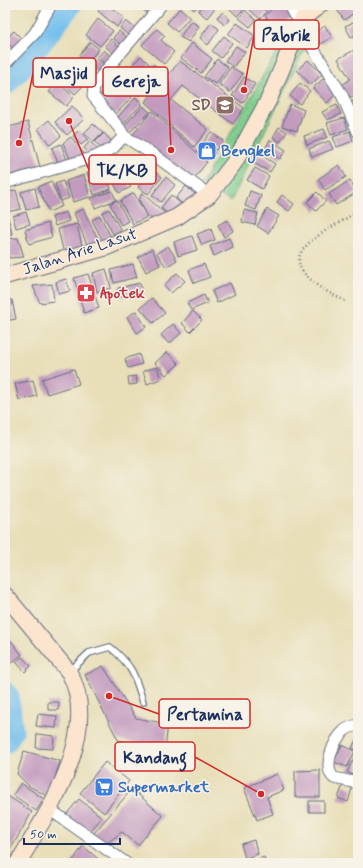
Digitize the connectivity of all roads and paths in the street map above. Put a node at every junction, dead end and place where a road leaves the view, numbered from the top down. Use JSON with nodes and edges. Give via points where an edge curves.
{"nodes":[{"id":1,"x":51,"y":5,"type":"edge"},
{"id":2,"x":161,"y":5,"type":"edge"},
{"id":3,"x":289,"y":5,"type":"edge"},
{"id":4,"x":320,"y":5,"type":"edge"},
{"id":5,"x":303,"y":18,"type":"junction"},
{"id":6,"x":5,"y":64,"type":"edge"},
{"id":7,"x":358,"y":132,"type":"edge"},
{"id":8,"x":124,"y":136,"type":"junction"},
{"id":9,"x":5,"y":183,"type":"edge"},
{"id":10,"x":209,"y":195,"type":"junction"},
{"id":11,"x":358,"y":211,"type":"edge"},
{"id":12,"x":5,"y":276,"type":"edge"},
{"id":13,"x":345,"y":301,"type":"dead end"},
{"id":14,"x":5,"y":595,"type":"edge"},
{"id":15,"x":69,"y":672,"type":"junction"},
{"id":16,"x":143,"y":702,"type":"dead end"},
{"id":17,"x":358,"y":725,"type":"edge"},
{"id":18,"x":358,"y":783,"type":"edge"},
{"id":19,"x":50,"y":809,"type":"junction"},
{"id":20,"x":18,"y":863,"type":"edge"},
{"id":21,"x":126,"y":863,"type":"edge"}],
"edges":[{"from":1,"to":6,"type":"street","via":[[35,33]]},
{"from":2,"to":8,"type":"street","via":[[94,88],[93,96]]},
{"from":3,"to":5,"type":"street","via":[[294,15]]},
{"from":4,"to":5,"type":"main road","name":"Jalan Arie Lasut"},
{"from":5,"to":7,"type":"street","via":[[311,45],[342,95]]},
{"from":5,"to":10,"type":"main road","name":"Jalan Arie Lasut","via":[[269,99],[234,163]]},
{"from":8,"to":9,"type":"street","via":[[113,148],[95,157]]},
{"from":8,"to":10,"type":"street"},
{"from":10,"to":12,"type":"main road","name":"Jalan Arie Lasut","via":[[177,217],[108,247]]},
{"from":11,"to":13,"type":"path","via":[[319,235],[303,250],[299,258],[300,267],[311,281]]},
{"from":14,"to":15,"type":"main road"},
{"from":15,"to":16,"type":"lane","via":[[89,653],[110,647],[125,660],[136,678]]},
{"from":15,"to":19,"type":"main road","via":[[80,702],[78,729],[75,746]]},
{"from":17,"to":18,"type":"street","via":[[345,730],[337,738],[330,762],[331,775],[334,778]]},
{"from":19,"to":20,"type":"main road"},
{"from":19,"to":21,"type":"street"}]}
